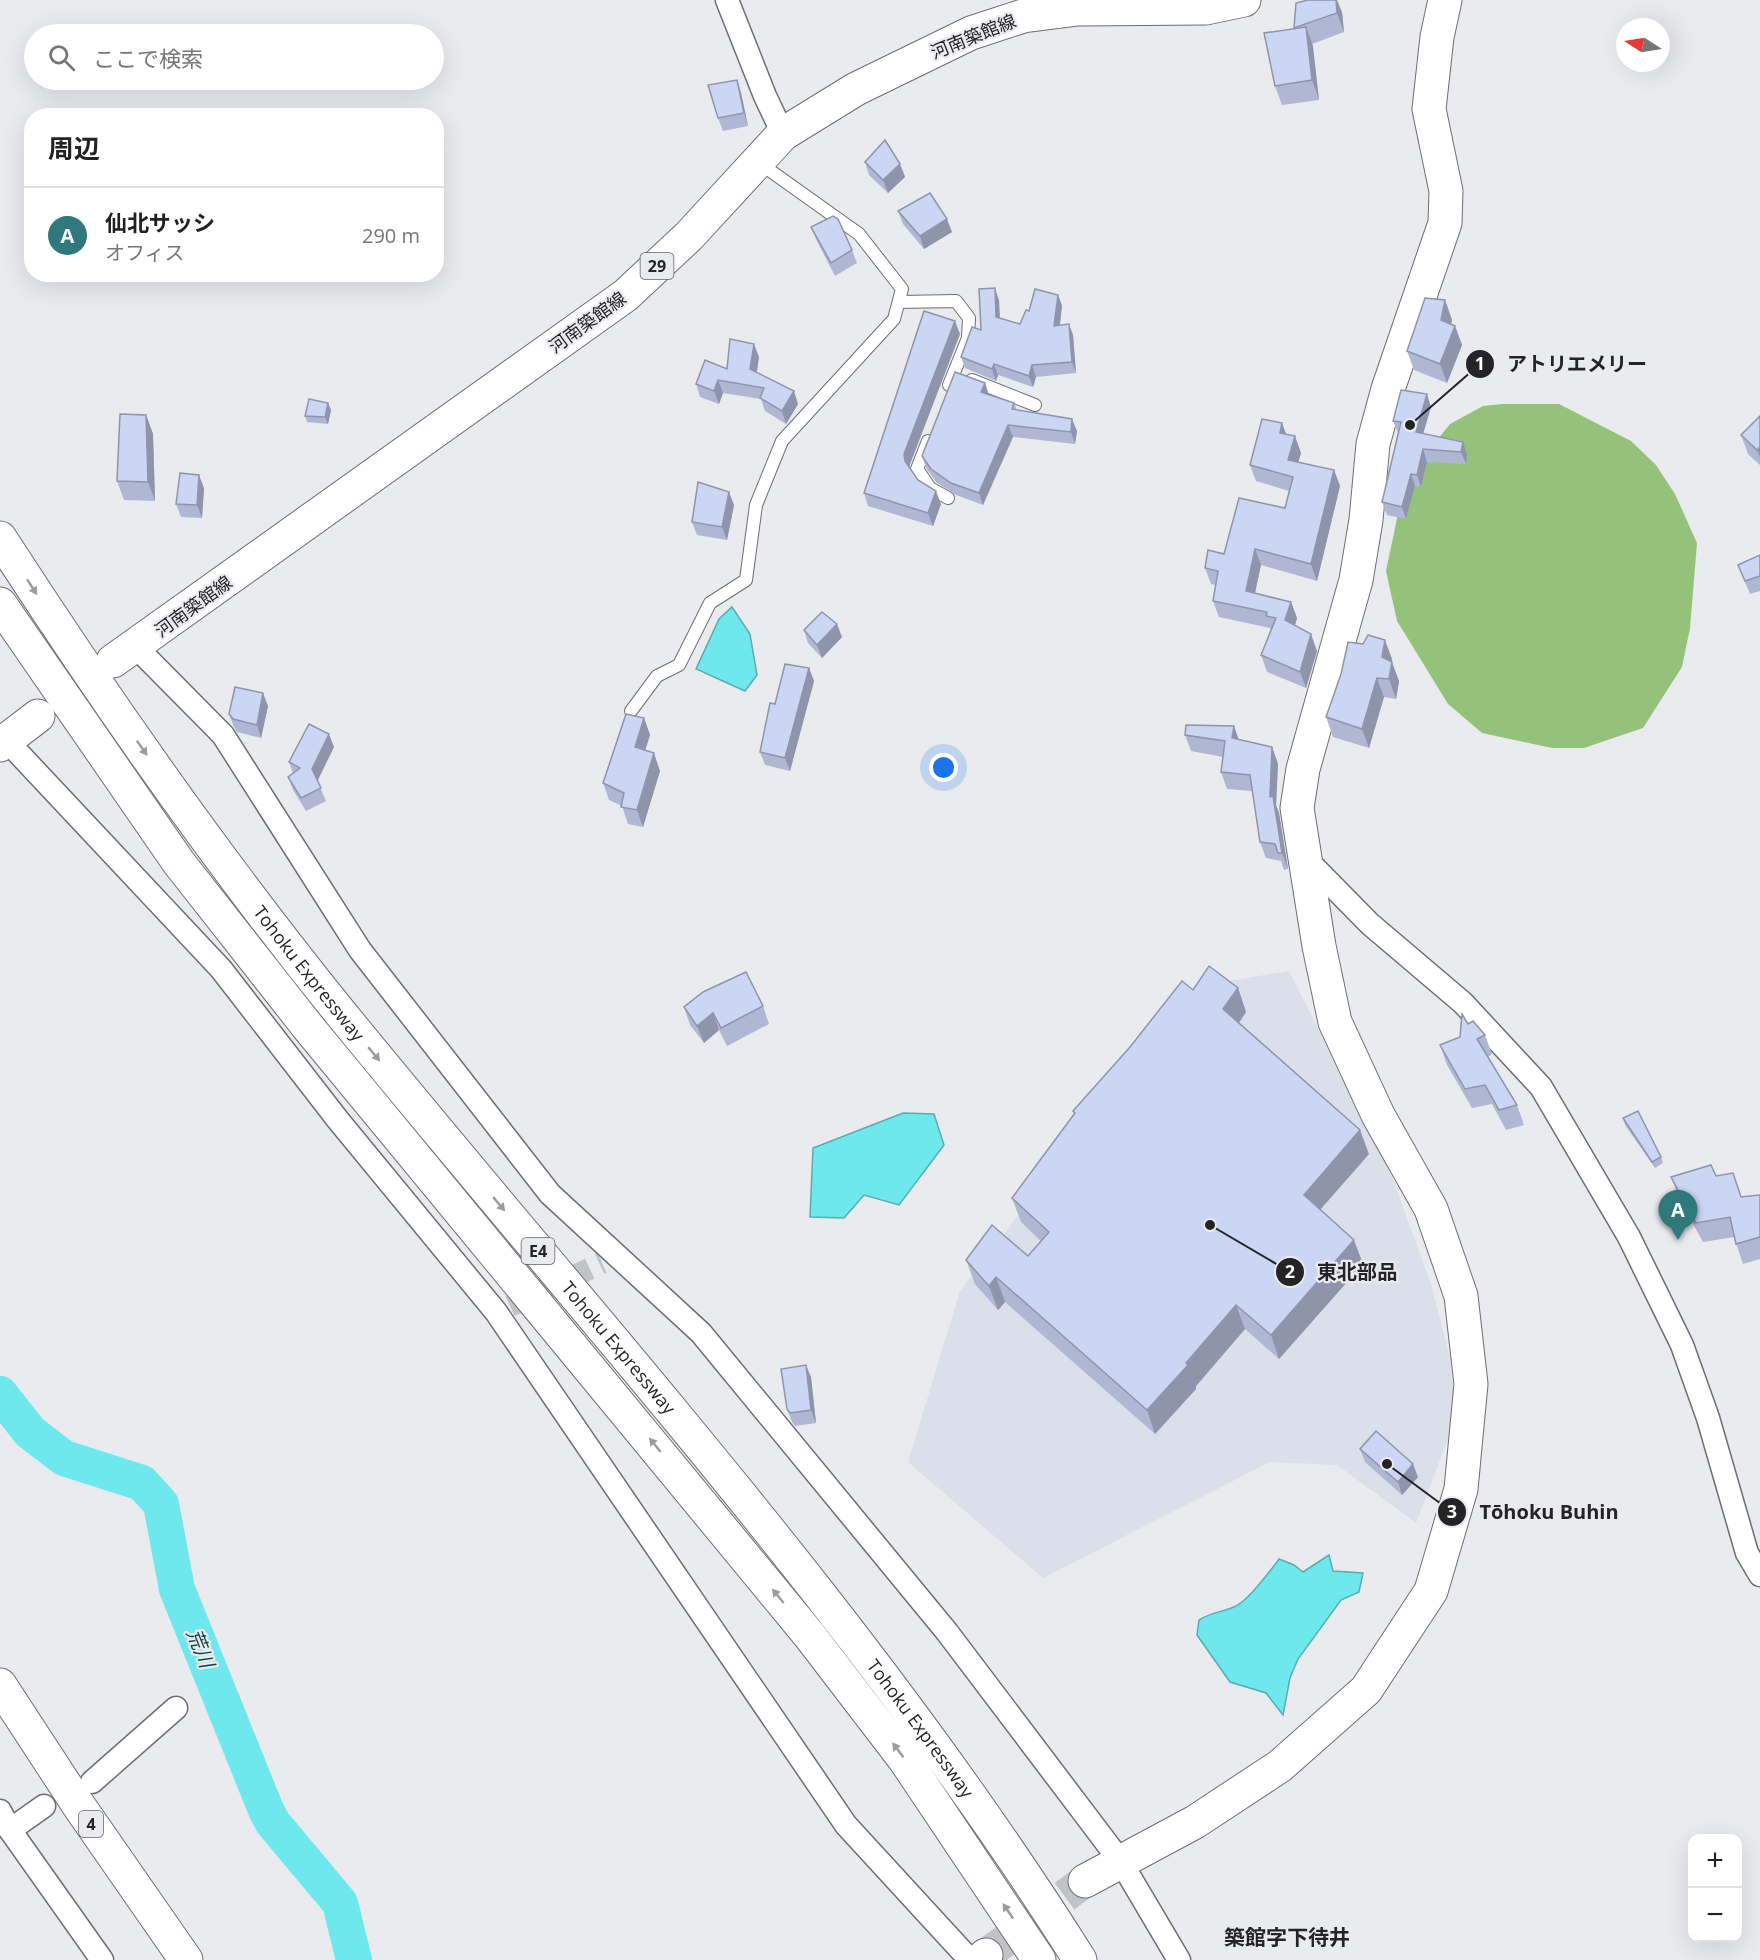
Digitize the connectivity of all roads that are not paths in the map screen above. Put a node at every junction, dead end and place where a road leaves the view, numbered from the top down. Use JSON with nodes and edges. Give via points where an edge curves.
{"nodes":[{"id":1,"x":728,"y":0,"type":"edge"},
{"id":2,"x":1244,"y":0,"type":"edge"},
{"id":3,"x":1445,"y":0,"type":"edge"},
{"id":4,"x":783,"y":134,"type":"junction"},
{"id":5,"x":757,"y":162,"type":"junction"},
{"id":6,"x":899,"y":302,"type":"junction"},
{"id":7,"x":954,"y":373,"type":"junction"},
{"id":8,"x":946,"y":394,"type":"edge"},
{"id":9,"x":1035,"y":405,"type":"dead end"},
{"id":10,"x":933,"y":427,"type":"edge"},
{"id":11,"x":948,"y":498,"type":"dead end"},
{"id":12,"x":0,"y":538,"type":"edge"},
{"id":13,"x":0,"y":604,"type":"edge"},
{"id":14,"x":124,"y":654,"type":"joint"},
{"id":15,"x":631,"y":711,"type":"dead end"},
{"id":16,"x":38,"y":716,"type":"dead end"},
{"id":17,"x":4,"y":743,"type":"edge"},
{"id":18,"x":1305,"y":858,"type":"junction"},
{"id":19,"x":1760,"y":1575,"type":"edge"},
{"id":20,"x":0,"y":1685,"type":"edge"},
{"id":21,"x":176,"y":1708,"type":"dead end"},
{"id":22,"x":92,"y":1782,"type":"dead end"},
{"id":23,"x":44,"y":1806,"type":"dead end"},
{"id":24,"x":5,"y":1821,"type":"edge"},
{"id":25,"x":1121,"y":1862,"type":"junction"},
{"id":26,"x":1085,"y":1881,"type":"tunnel mouth"},
{"id":27,"x":979,"y":1958,"type":"edge"},
{"id":28,"x":102,"y":1960,"type":"edge"},
{"id":29,"x":186,"y":1960,"type":"edge"},
{"id":30,"x":1039,"y":1960,"type":"edge"},
{"id":31,"x":1080,"y":1960,"type":"edge"},
{"id":32,"x":1179,"y":1960,"type":"edge"}],
"edges":[{"from":1,"to":4,"type":"street"},
{"from":2,"to":4,"type":"main road","name":"河南築館線","number":"29","via":[[1206,8],[1078,9],[1023,16],[971,33],[856,89]]},
{"from":3,"to":18,"type":"main road","via":[[1429,109],[1446,191],[1445,223],[1373,444],[1356,580],[1303,769],[1297,808]]},
{"from":4,"to":5,"type":"main road","name":"河南築館線","number":"29"},
{"from":5,"to":6,"type":"lane","via":[[859,234],[902,289]]},
{"from":5,"to":14,"type":"main road","name":"河南築館線","number":"29","via":[[689,236],[626,295]]},
{"from":6,"to":7,"type":"lane","via":[[956,301],[969,318],[968,338]]},
{"from":6,"to":15,"type":"lane","via":[[894,319],[782,441],[756,506],[746,580],[710,603],[678,665],[657,676]]},
{"from":7,"to":8,"type":"lane"},
{"from":7,"to":9,"type":"lane"},
{"from":10,"to":11,"type":"lane","via":[[917,469],[930,488]]},
{"from":12,"to":31,"type":"main road","name":"Tohoku Expressway","number":"E4","one_way":true,"via":[[64,638],[207,842],[333,1004],[664,1400],[836,1613],[929,1737]]},
{"from":30,"to":13,"type":"main road","name":"Tohoku Expressway","number":"E4","one_way":true,"via":[[905,1760],[831,1662],[294,1009],[179,863]]},
{"from":14,"to":25,"type":"street","via":[[223,735],[360,950],[550,1194],[608,1258],[701,1333],[947,1632]]},
{"from":16,"to":17,"type":"main road"},
{"from":17,"to":27,"type":"street","via":[[221,969],[338,1120],[503,1309],[846,1825]]},
{"from":18,"to":19,"type":"street","via":[[1370,924],[1463,1003],[1541,1087],[1629,1238],[1682,1345],[1708,1418],[1747,1553]]},
{"from":18,"to":25,"type":"main road","via":[[1335,1022],[1378,1115],[1431,1209],[1461,1296],[1471,1384],[1461,1489],[1431,1592],[1366,1690],[1280,1766],[1195,1822]]},
{"from":20,"to":29,"type":"main road","number":"4"},
{"from":21,"to":22,"type":"street"},
{"from":23,"to":24,"type":"street"},
{"from":24,"to":28,"type":"street"},
{"from":25,"to":26,"type":"main road"},
{"from":25,"to":32,"type":"street"}]}
